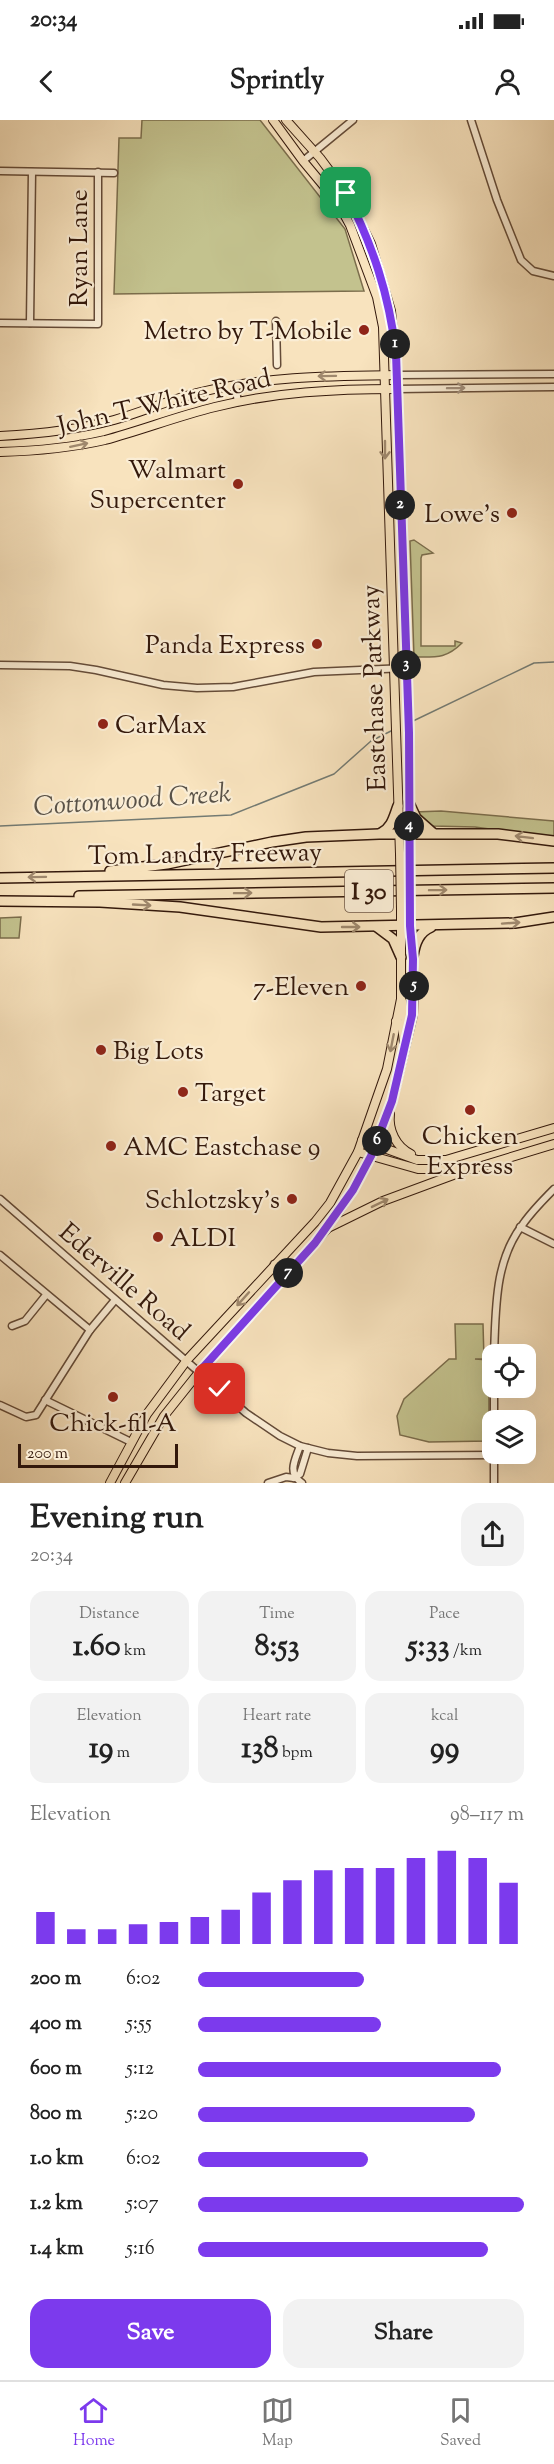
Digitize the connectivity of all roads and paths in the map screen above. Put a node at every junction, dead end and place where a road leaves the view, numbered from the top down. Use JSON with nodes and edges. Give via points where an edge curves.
{"nodes":[{"id":1,"x":273,"y":120,"type":"edge"},
{"id":2,"x":286,"y":120,"type":"edge"},
{"id":3,"x":353,"y":120,"type":"edge"},
{"id":4,"x":474,"y":121,"type":"edge"},
{"id":5,"x":315,"y":152,"type":"junction"},
{"id":6,"x":303,"y":161,"type":"junction"},
{"id":7,"x":0,"y":171,"type":"edge"},
{"id":8,"x":32,"y":172,"type":"junction"},
{"id":9,"x":98,"y":172,"type":"junction"},
{"id":10,"x":114,"y":173,"type":"dead end"},
{"id":11,"x":554,"y":276,"type":"edge"},
{"id":12,"x":276,"y":321,"type":"dead end"},
{"id":13,"x":0,"y":323,"type":"edge"},
{"id":14,"x":30,"y":323,"type":"junction"},
{"id":15,"x":277,"y":365,"type":"dead end"},
{"id":16,"x":554,"y":374,"type":"edge"},
{"id":17,"x":385,"y":375,"type":"junction"},
{"id":18,"x":397,"y":375,"type":"junction"},
{"id":19,"x":235,"y":385,"type":"junction"},
{"id":20,"x":554,"y":387,"type":"edge"},
{"id":21,"x":385,"y":389,"type":"junction"},
{"id":22,"x":397,"y":389,"type":"junction"},
{"id":23,"x":238,"y":402,"type":"junction"},
{"id":24,"x":0,"y":436,"type":"edge"},
{"id":25,"x":0,"y":452,"type":"edge"},
{"id":26,"x":388,"y":534,"type":"junction"},
{"id":27,"x":401,"y":534,"type":"junction"},
{"id":28,"x":0,"y":665,"type":"edge"},
{"id":29,"x":406,"y":668,"type":"junction"},
{"id":30,"x":395,"y":669,"type":"junction"},
{"id":31,"x":409,"y":803,"type":"junction"},
{"id":32,"x":398,"y":806,"type":"junction"},
{"id":33,"x":404,"y":833,"type":"junction"},
{"id":34,"x":433,"y":833,"type":"junction"},
{"id":35,"x":379,"y":834,"type":"junction"},
{"id":36,"x":554,"y":841,"type":"edge"},
{"id":37,"x":554,"y":868,"type":"edge"},
{"id":38,"x":62,"y":876,"type":"junction"},
{"id":39,"x":0,"y":878,"type":"edge"},
{"id":40,"x":554,"y":888,"type":"edge"},
{"id":41,"x":0,"y":899,"type":"edge"},
{"id":42,"x":406,"y":909,"type":"junction"},
{"id":43,"x":554,"y":916,"type":"edge"},
{"id":44,"x":405,"y":926,"type":"junction"},
{"id":45,"x":433,"y":926,"type":"junction"},
{"id":46,"x":377,"y":927,"type":"junction"},
{"id":47,"x":413,"y":956,"type":"junction"},
{"id":48,"x":401,"y":957,"type":"junction"},
{"id":49,"x":401,"y":999,"type":"junction"},
{"id":50,"x":396,"y":1021,"type":"junction"},
{"id":51,"x":411,"y":1023,"type":"junction"},
{"id":52,"x":406,"y":1047,"type":"junction"},
{"id":53,"x":392,"y":1101,"type":"junction"},
{"id":54,"x":554,"y":1128,"type":"edge"},
{"id":55,"x":362,"y":1140,"type":"junction"},
{"id":56,"x":554,"y":1144,"type":"edge"},
{"id":57,"x":375,"y":1145,"type":"junction"},
{"id":58,"x":358,"y":1152,"type":"junction"},
{"id":59,"x":371,"y":1156,"type":"junction"},
{"id":60,"x":423,"y":1160,"type":"junction"},
{"id":61,"x":472,"y":1168,"type":"junction"},
{"id":62,"x":554,"y":1189,"type":"edge"},
{"id":63,"x":0,"y":1199,"type":"edge"},
{"id":64,"x":520,"y":1227,"type":"junction"},
{"id":65,"x":327,"y":1229,"type":"junction"},
{"id":66,"x":554,"y":1244,"type":"edge"},
{"id":67,"x":0,"y":1255,"type":"edge"},
{"id":68,"x":274,"y":1264,"type":"junction"},
{"id":69,"x":289,"y":1272,"type":"junction"},
{"id":70,"x":46,"y":1295,"type":"junction"},
{"id":71,"x":115,"y":1299,"type":"junction"},
{"id":72,"x":12,"y":1326,"type":"dead end"},
{"id":73,"x":90,"y":1330,"type":"junction"},
{"id":74,"x":495,"y":1344,"type":"edge"},
{"id":75,"x":187,"y":1360,"type":"junction"},
{"id":76,"x":200,"y":1371,"type":"junction"},
{"id":77,"x":45,"y":1400,"type":"junction"},
{"id":78,"x":0,"y":1405,"type":"edge"},
{"id":79,"x":130,"y":1442,"type":"junction"},
{"id":80,"x":300,"y":1446,"type":"junction"},
{"id":81,"x":308,"y":1448,"type":"junction"},
{"id":82,"x":482,"y":1454,"type":"edge"},
{"id":83,"x":296,"y":1458,"type":"junction"},
{"id":84,"x":304,"y":1461,"type":"junction"},
{"id":85,"x":494,"y":1464,"type":"edge"},
{"id":86,"x":294,"y":1478,"type":"junction"},
{"id":87,"x":112,"y":1482,"type":"edge"},
{"id":88,"x":125,"y":1483,"type":"edge"},
{"id":89,"x":268,"y":1483,"type":"edge"},
{"id":90,"x":302,"y":1483,"type":"edge"},
{"id":91,"x":494,"y":1483,"type":"edge"}],
"edges":[{"from":1,"to":6,"type":"main road","name":"Eastchase Parkway"},
{"from":2,"to":5,"type":"main road","name":"Eastchase Parkway"},
{"from":3,"to":5,"type":"street"},
{"from":4,"to":11,"type":"street","via":[[520,260],[533,271]]},
{"from":5,"to":6,"type":"street"},
{"from":5,"to":18,"type":"main road","name":"Eastchase Parkway","via":[[346,193],[371,244],[391,311]]},
{"from":6,"to":17,"type":"main road","name":"Eastchase Parkway","via":[[338,203],[358,243],[379,307]]},
{"from":7,"to":8,"type":"street"},
{"from":8,"to":9,"type":"street"},
{"from":8,"to":14,"type":"street"},
{"from":9,"to":10,"type":"street"},
{"from":9,"to":14,"type":"street","name":"Ryan Lane","via":[[98,324]]},
{"from":12,"to":15,"type":"street"},
{"from":13,"to":14,"type":"street"},
{"from":16,"to":18,"type":"street","name":"John T White Road"},
{"from":17,"to":18,"type":"main road","name":"John T White Road"},
{"from":17,"to":19,"type":"main road","name":"John T White Road","one_way":true,"via":[[289,377]]},
{"from":17,"to":21,"type":"main road","name":"Eastchase Parkway"},
{"from":18,"to":22,"type":"main road","name":"Eastchase Parkway"},
{"from":19,"to":23,"type":"street"},
{"from":19,"to":24,"type":"main road","name":"John T White Road","via":[[113,420],[53,432]]},
{"from":22,"to":20,"type":"street","name":"John T White Road","one_way":true},
{"from":21,"to":22,"type":"main road","name":"John T White Road"},
{"from":21,"to":23,"type":"main road","name":"John T White Road","via":[[292,393]]},
{"from":21,"to":26,"type":"main road","name":"Eastchase Parkway","one_way":true},
{"from":22,"to":27,"type":"main road","name":"Eastchase Parkway"},
{"from":25,"to":23,"type":"main road","name":"John T White Road","one_way":true,"via":[[64,448],[104,440]]},
{"from":26,"to":27,"type":"main road"},
{"from":26,"to":30,"type":"main road","name":"Eastchase Parkway"},
{"from":27,"to":29,"type":"main road","name":"Eastchase Parkway"},
{"from":28,"to":30,"type":"street","via":[[70,666],[197,688],[233,687],[314,672]]},
{"from":29,"to":30,"type":"street"},
{"from":29,"to":31,"type":"main road","name":"Eastchase Parkway"},
{"from":30,"to":32,"type":"main road","name":"Eastchase Parkway"},
{"from":31,"to":33,"type":"main road","name":"Eastchase Parkway"},
{"from":31,"to":34,"type":"highway","via":[[417,819]]},
{"from":32,"to":33,"type":"main road","name":"Eastchase Parkway"},
{"from":32,"to":35,"type":"highway","via":[[386,831]]},
{"from":33,"to":34,"type":"highway"},
{"from":33,"to":35,"type":"highway"},
{"from":33,"to":42,"type":"main road","name":"Eastchase Parkway","bridge":true,"via":[[409,855]]},
{"from":33,"to":42,"type":"main road","name":"Eastchase Parkway","bridge":true,"via":[[400,854]]},
{"from":36,"to":34,"type":"highway","one_way":true,"via":[[498,834]]},
{"from":35,"to":38,"type":"highway","via":[[306,837],[167,864]]},
{"from":37,"to":38,"type":"highway","name":"Tom Landry Freeway","number":"I 30"},
{"from":38,"to":39,"type":"highway","name":"Tom Landry Freeway","number":"I 30","one_way":true},
{"from":41,"to":40,"type":"highway","name":"Tom Landry Freeway","number":"I 30","one_way":true},
{"from":41,"to":46,"type":"highway","one_way":true,"via":[[180,907],[321,927]]},
{"from":42,"to":44,"type":"main road","name":"Eastchase Parkway"},
{"from":45,"to":43,"type":"highway","one_way":true,"via":[[515,923]]},
{"from":44,"to":45,"type":"highway"},
{"from":44,"to":46,"type":"highway"},
{"from":44,"to":47,"type":"main road","name":"Eastchase Parkway"},
{"from":44,"to":48,"type":"main road","name":"Eastchase Parkway"},
{"from":45,"to":47,"type":"highway","via":[[421,934]]},
{"from":46,"to":48,"type":"highway","via":[[393,939]]},
{"from":47,"to":51,"type":"main road","name":"Eastchase Parkway"},
{"from":48,"to":49,"type":"main road","name":"Eastchase Parkway"},
{"from":49,"to":50,"type":"main road","name":"Eastchase Parkway"},
{"from":49,"to":51,"type":"main road","via":[[405,1019]]},
{"from":50,"to":52,"type":"main road","via":[[402,1025]]},
{"from":50,"to":55,"type":"main road","name":"Eastchase Parkway","one_way":true,"via":[[387,1069]]},
{"from":51,"to":52,"type":"main road","name":"Eastchase Parkway"},
{"from":52,"to":53,"type":"main road","name":"Eastchase Parkway"},
{"from":53,"to":57,"type":"main road","name":"Eastchase Parkway"},
{"from":53,"to":60,"type":"main road","via":[[389,1119],[394,1137],[403,1150]]},
{"from":54,"to":60,"type":"main road","via":[[472,1154]]},
{"from":55,"to":57,"type":"main road"},
{"from":55,"to":58,"type":"main road","name":"Eastchase Parkway"},
{"from":56,"to":61,"type":"main road"},
{"from":57,"to":59,"type":"main road","name":"Eastchase Parkway"},
{"from":57,"to":60,"type":"main road"},
{"from":58,"to":59,"type":"main road"},
{"from":58,"to":68,"type":"main road","name":"Eastchase Parkway","via":[[330,1203]]},
{"from":59,"to":61,"type":"main road","via":[[418,1169]]},
{"from":59,"to":65,"type":"main road","name":"Eastchase Parkway"},
{"from":65,"to":61,"type":"main road","one_way":true,"via":[[383,1201]]},
{"from":62,"to":64,"type":"street"},
{"from":63,"to":71,"type":"street","name":"Ederville Road"},
{"from":64,"to":66,"type":"street"},
{"from":64,"to":74,"type":"street","via":[[500,1273]]},
{"from":65,"to":69,"type":"main road","name":"Eastchase Parkway"},
{"from":67,"to":70,"type":"street"},
{"from":68,"to":69,"type":"street"},
{"from":68,"to":75,"type":"main road","name":"Eastchase Parkway","one_way":true},
{"from":69,"to":76,"type":"main road","name":"Eastchase Parkway"},
{"from":70,"to":72,"type":"street","via":[[25,1321]]},
{"from":70,"to":73,"type":"street"},
{"from":71,"to":73,"type":"street"},
{"from":71,"to":75,"type":"street","name":"Ederville Road"},
{"from":73,"to":77,"type":"street"},
{"from":75,"to":76,"type":"street","name":"Ederville Road"},
{"from":75,"to":79,"type":"main road","name":"Eastchase Parkway"},
{"from":76,"to":80,"type":"street","name":"Ederville Road","via":[[246,1413]]},
{"from":76,"to":88,"type":"main road","name":"Eastchase Parkway","via":[[164,1416]]},
{"from":77,"to":78,"type":"street","via":[[36,1415],[30,1417]]},
{"from":77,"to":79,"type":"street"},
{"from":79,"to":87,"type":"main road","name":"Eastchase Parkway"},
{"from":80,"to":81,"type":"street","name":"Ederville Road"},
{"from":80,"to":83,"type":"street"},
{"from":81,"to":82,"type":"street","name":"Ederville Road","via":[[357,1456]]},
{"from":81,"to":84,"type":"street"},
{"from":83,"to":84,"type":"street"},
{"from":83,"to":86,"type":"street"},
{"from":84,"to":86,"type":"street","via":[[300,1474]]},
{"from":85,"to":91,"type":"street"},
{"from":86,"to":89,"type":"street"},
{"from":86,"to":90,"type":"street"}]}
